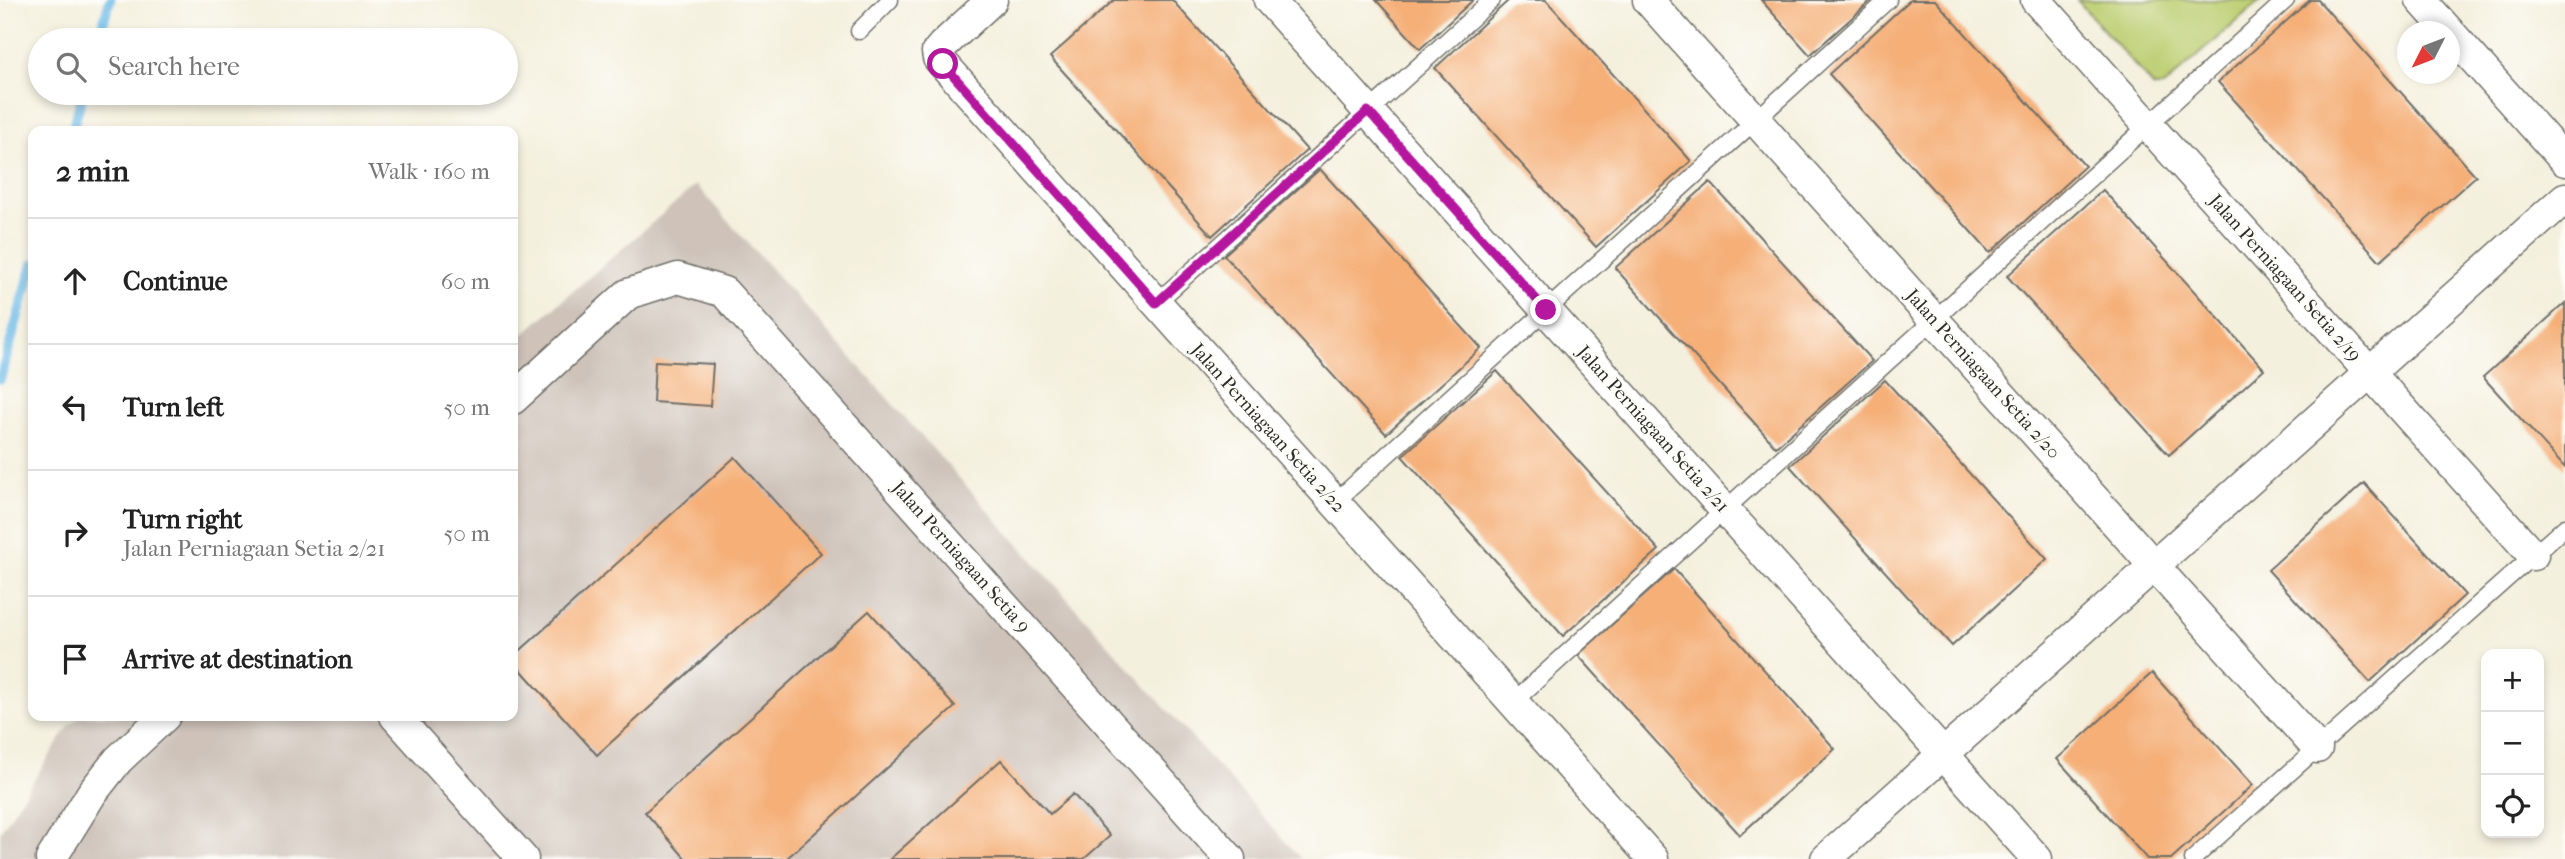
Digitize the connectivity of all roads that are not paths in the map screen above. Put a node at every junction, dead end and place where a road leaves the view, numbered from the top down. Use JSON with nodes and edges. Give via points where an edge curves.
{"nodes":[{"id":1,"x":890,"y":0,"type":"edge"},
{"id":2,"x":992,"y":0,"type":"edge"},
{"id":3,"x":1269,"y":0,"type":"edge"},
{"id":4,"x":1492,"y":0,"type":"edge"},
{"id":5,"x":1648,"y":0,"type":"edge"},
{"id":6,"x":1888,"y":0,"type":"edge"},
{"id":7,"x":2036,"y":0,"type":"edge"},
{"id":8,"x":2286,"y":0,"type":"edge"},
{"id":9,"x":2421,"y":0,"type":"edge"},
{"id":10,"x":859,"y":31,"type":"dead end"},
{"id":11,"x":1368,"y":111,"type":"junction"},
{"id":12,"x":1756,"y":120,"type":"junction"},
{"id":13,"x":2148,"y":125,"type":"junction"},
{"id":14,"x":2565,"y":161,"type":"edge"},
{"id":15,"x":2565,"y":198,"type":"edge"},
{"id":16,"x":1156,"y":303,"type":"junction"},
{"id":17,"x":1546,"y":310,"type":"junction"},
{"id":18,"x":1934,"y":319,"type":"junction"},
{"id":19,"x":2370,"y":373,"type":"junction"},
{"id":20,"x":518,"y":393,"type":"edge"},
{"id":21,"x":1335,"y":503,"type":"junction"},
{"id":22,"x":1725,"y":509,"type":"junction"},
{"id":23,"x":2565,"y":527,"type":"edge"},
{"id":24,"x":2533,"y":555,"type":"junction"},
{"id":25,"x":2154,"y":566,"type":"junction"},
{"id":26,"x":1513,"y":702,"type":"junction"},
{"id":27,"x":160,"y":721,"type":"edge"},
{"id":28,"x":399,"y":721,"type":"edge"},
{"id":29,"x":2317,"y":748,"type":"junction"},
{"id":30,"x":1943,"y":754,"type":"junction"},
{"id":31,"x":51,"y":859,"type":"edge"},
{"id":32,"x":523,"y":859,"type":"edge"},
{"id":33,"x":1230,"y":859,"type":"edge"},
{"id":34,"x":1653,"y":859,"type":"edge"},
{"id":35,"x":1826,"y":859,"type":"edge"},
{"id":36,"x":2038,"y":859,"type":"edge"},
{"id":37,"x":2193,"y":859,"type":"edge"}],
"edges":[{"from":1,"to":10,"type":"lane"},
{"from":2,"to":16,"type":"street","name":"Jalan Perniagaan Setia 2/22","via":[[942,46],[938,58]]},
{"from":3,"to":11,"type":"street","name":"Jalan Perniagaan Setia 2/21"},
{"from":4,"to":11,"type":"lane"},
{"from":5,"to":12,"type":"street","name":"Jalan Perniagaan Setia 2/20"},
{"from":6,"to":12,"type":"lane"},
{"from":7,"to":13,"type":"street","name":"Jalan Perniagaan Setia 2/19"},
{"from":8,"to":13,"type":"lane"},
{"from":9,"to":14,"type":"street"},
{"from":11,"to":16,"type":"lane"},
{"from":11,"to":17,"type":"street","name":"Jalan Perniagaan Setia 2/21"},
{"from":12,"to":17,"type":"lane"},
{"from":12,"to":18,"type":"street","name":"Jalan Perniagaan Setia 2/20"},
{"from":13,"to":18,"type":"lane"},
{"from":13,"to":19,"type":"street","name":"Jalan Perniagaan Setia 2/19"},
{"from":15,"to":19,"type":"street"},
{"from":16,"to":21,"type":"street","name":"Jalan Perniagaan Setia 2/22"},
{"from":17,"to":21,"type":"lane"},
{"from":17,"to":22,"type":"street","name":"Jalan Perniagaan Setia 2/21"},
{"from":18,"to":22,"type":"lane"},
{"from":18,"to":25,"type":"street","name":"Jalan Perniagaan Setia 2/20"},
{"from":19,"to":24,"type":"street","name":"Jalan Perniagaan Setia 2/19"},
{"from":19,"to":25,"type":"street"},
{"from":20,"to":33,"type":"street","name":"Jalan Perniagaan Setia 9","via":[[628,294],[678,278],[724,292]]},
{"from":21,"to":26,"type":"street","name":"Jalan Perniagaan Setia 2/22"},
{"from":22,"to":26,"type":"lane"},
{"from":22,"to":30,"type":"street","name":"Jalan Perniagaan Setia 2/21"},
{"from":23,"to":24,"type":"lane"},
{"from":24,"to":29,"type":"lane"},
{"from":25,"to":29,"type":"street","name":"Jalan Perniagaan Setia 2/20"},
{"from":25,"to":30,"type":"street"},
{"from":26,"to":34,"type":"street","name":"Jalan Perniagaan Setia 2/22"},
{"from":27,"to":31,"type":"street","via":[[118,760],[92,793]]},
{"from":28,"to":32,"type":"street"},
{"from":29,"to":37,"type":"lane"},
{"from":30,"to":35,"type":"street"},
{"from":30,"to":36,"type":"street","name":"Jalan Perniagaan Setia 2/21"}]}
